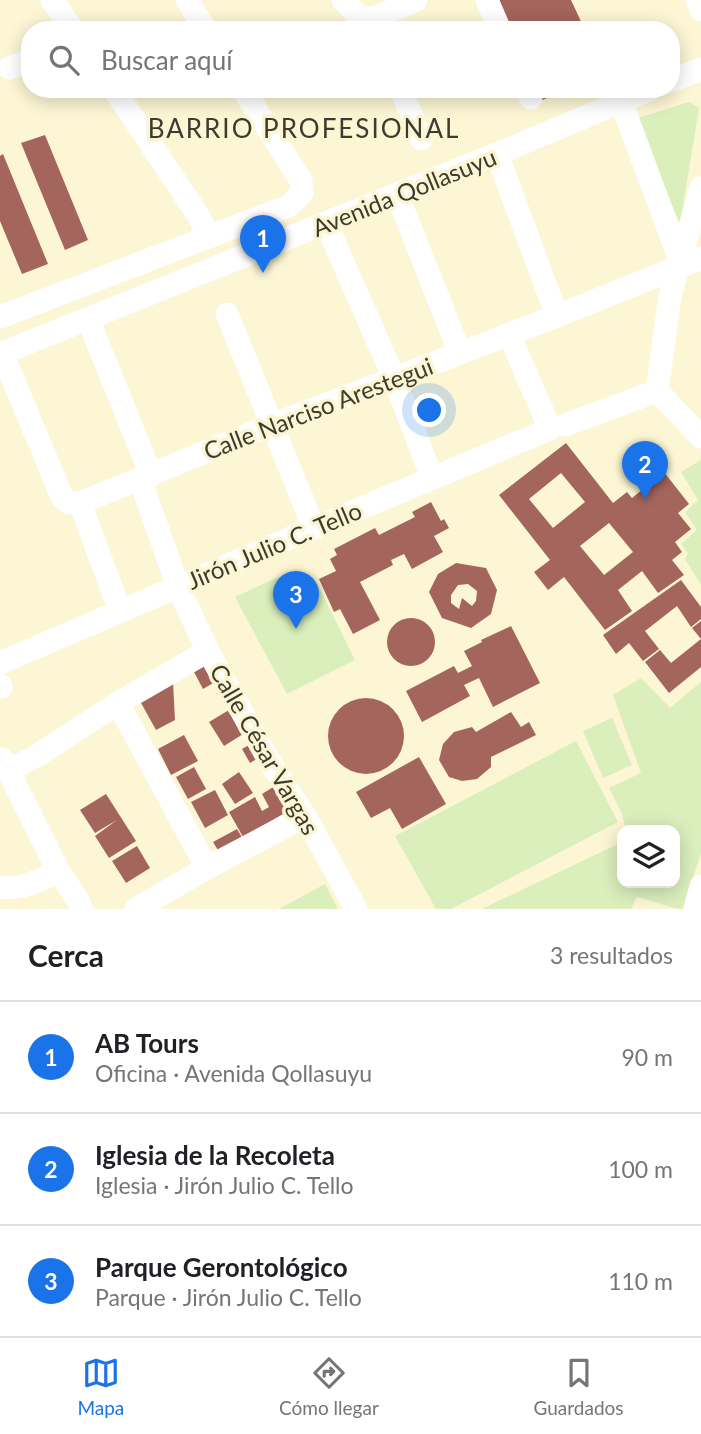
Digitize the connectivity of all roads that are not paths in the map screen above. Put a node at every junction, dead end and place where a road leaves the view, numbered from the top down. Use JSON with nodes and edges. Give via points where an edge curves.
{"nodes":[{"id":1,"x":52,"y":0,"type":"edge"},
{"id":2,"x":187,"y":0,"type":"edge"},
{"id":3,"x":343,"y":0,"type":"edge"},
{"id":4,"x":416,"y":0,"type":"edge"},
{"id":5,"x":487,"y":0,"type":"edge"},
{"id":6,"x":697,"y":0,"type":"edge"},
{"id":7,"x":701,"y":10,"type":"edge"},
{"id":8,"x":67,"y":21,"type":"edge"},
{"id":9,"x":200,"y":21,"type":"edge"},
{"id":10,"x":368,"y":21,"type":"edge"},
{"id":11,"x":379,"y":21,"type":"edge"},
{"id":12,"x":496,"y":21,"type":"edge"},
{"id":13,"x":701,"y":69,"type":"edge"},
{"id":14,"x":680,"y":77,"type":"edge"},
{"id":15,"x":120,"y":98,"type":"edge"},
{"id":16,"x":249,"y":98,"type":"edge"},
{"id":17,"x":405,"y":98,"type":"edge"},
{"id":18,"x":630,"y":98,"type":"edge"},
{"id":19,"x":626,"y":116,"type":"dead end"},
{"id":20,"x":421,"y":139,"type":"dead end"},
{"id":21,"x":501,"y":165,"type":"dead end"},
{"id":22,"x":701,"y":188,"type":"edge"},
{"id":23,"x":402,"y":207,"type":"dead end"},
{"id":24,"x":331,"y":234,"type":"dead end"},
{"id":25,"x":209,"y":237,"type":"junction"},
{"id":26,"x":686,"y":262,"type":"edge"},
{"id":27,"x":227,"y":314,"type":"dead end"},
{"id":28,"x":558,"y":316,"type":"junction"},
{"id":29,"x":0,"y":317,"type":"edge"},
{"id":30,"x":88,"y":319,"type":"junction"},
{"id":31,"x":509,"y":334,"type":"junction"},
{"id":32,"x":460,"y":353,"type":"junction"},
{"id":33,"x":1,"y":354,"type":"edge"},
{"id":34,"x":394,"y":378,"type":"junction"},
{"id":35,"x":657,"y":391,"type":"junction"},
{"id":36,"x":272,"y":425,"type":"junction"},
{"id":37,"x":558,"y":427,"type":"junction"},
{"id":38,"x":701,"y":437,"type":"edge"},
{"id":39,"x":146,"y":477,"type":"junction"},
{"id":40,"x":432,"y":478,"type":"junction"},
{"id":41,"x":80,"y":503,"type":"junction"},
{"id":42,"x":314,"y":528,"type":"junction"},
{"id":43,"x":178,"y":587,"type":"junction"},
{"id":44,"x":120,"y":611,"type":"junction"},
{"id":45,"x":208,"y":651,"type":"junction"},
{"id":46,"x":0,"y":663,"type":"edge"},
{"id":47,"x":118,"y":703,"type":"junction"},
{"id":48,"x":3,"y":763,"type":"edge"},
{"id":49,"x":305,"y":816,"type":"junction"},
{"id":50,"x":207,"y":868,"type":"junction"},
{"id":51,"x":59,"y":872,"type":"junction"},
{"id":52,"x":701,"y":886,"type":"edge"},
{"id":53,"x":0,"y":887,"type":"edge"},
{"id":54,"x":82,"y":909,"type":"edge"},
{"id":55,"x":136,"y":909,"type":"edge"},
{"id":56,"x":356,"y":909,"type":"edge"},
{"id":57,"x":695,"y":909,"type":"edge"}],
"edges":[{"from":1,"to":8,"type":"street"},
{"from":2,"to":9,"type":"street"},
{"from":3,"to":10,"type":"street"},
{"from":4,"to":11,"type":"street"},
{"from":5,"to":12,"type":"street"},
{"from":6,"to":7,"type":"street"},
{"from":13,"to":14,"type":"street"},
{"from":15,"to":25,"type":"street"},
{"from":16,"to":25,"type":"street","via":[[301,181],[302,193],[289,206]]},
{"from":17,"to":20,"type":"street"},
{"from":18,"to":30,"type":"street","name":"Avenida Qollasuyu"},
{"from":19,"to":26,"type":"street"},
{"from":21,"to":28,"type":"street"},
{"from":22,"to":26,"type":"street"},
{"from":23,"to":32,"type":"street"},
{"from":24,"to":34,"type":"street"},
{"from":25,"to":29,"type":"street"},
{"from":26,"to":28,"type":"street","name":"Calle Narciso Arestegui"},
{"from":26,"to":35,"type":"street","via":[[670,296]]},
{"from":27,"to":36,"type":"street"},
{"from":28,"to":31,"type":"street","name":"Calle Narciso Arestegui"},
{"from":30,"to":33,"type":"street","name":"Avenida Qollasuyu"},
{"from":30,"to":39,"type":"street","name":"Calle César Vargas"},
{"from":31,"to":32,"type":"street","name":"Calle Narciso Arestegui"},
{"from":31,"to":37,"type":"street"},
{"from":32,"to":34,"type":"street","name":"Calle Narciso Arestegui"},
{"from":33,"to":41,"type":"street","via":[[62,497]]},
{"from":34,"to":36,"type":"street","name":"Calle Narciso Arestegui"},
{"from":34,"to":40,"type":"street"},
{"from":35,"to":37,"type":"street","name":"Jirón Julio C. Tello"},
{"from":35,"to":38,"type":"street"},
{"from":36,"to":39,"type":"street","name":"Calle Narciso Arestegui"},
{"from":36,"to":42,"type":"street"},
{"from":37,"to":40,"type":"street","name":"Jirón Julio C. Tello"},
{"from":39,"to":41,"type":"street","name":"Calle Narciso Arestegui"},
{"from":39,"to":43,"type":"street","name":"Calle César Vargas"},
{"from":40,"to":42,"type":"street","name":"Jirón Julio C. Tello"},
{"from":41,"to":44,"type":"street"},
{"from":42,"to":43,"type":"street","name":"Jirón Julio C. Tello"},
{"from":43,"to":44,"type":"street","name":"Jirón Julio C. Tello"},
{"from":43,"to":45,"type":"street","name":"Calle César Vargas"},
{"from":44,"to":46,"type":"street","name":"Jirón Julio C. Tello"},
{"from":45,"to":47,"type":"street"},
{"from":45,"to":49,"type":"street","name":"Calle César Vargas"},
{"from":47,"to":48,"type":"street","via":[[38,755],[16,766]]},
{"from":47,"to":50,"type":"street"},
{"from":48,"to":51,"type":"street"},
{"from":49,"to":50,"type":"street"},
{"from":49,"to":56,"type":"street","name":"Calle César Vargas"},
{"from":50,"to":55,"type":"street"},
{"from":51,"to":53,"type":"street","via":[[21,887]]},
{"from":51,"to":54,"type":"street"},
{"from":52,"to":57,"type":"street"}]}
